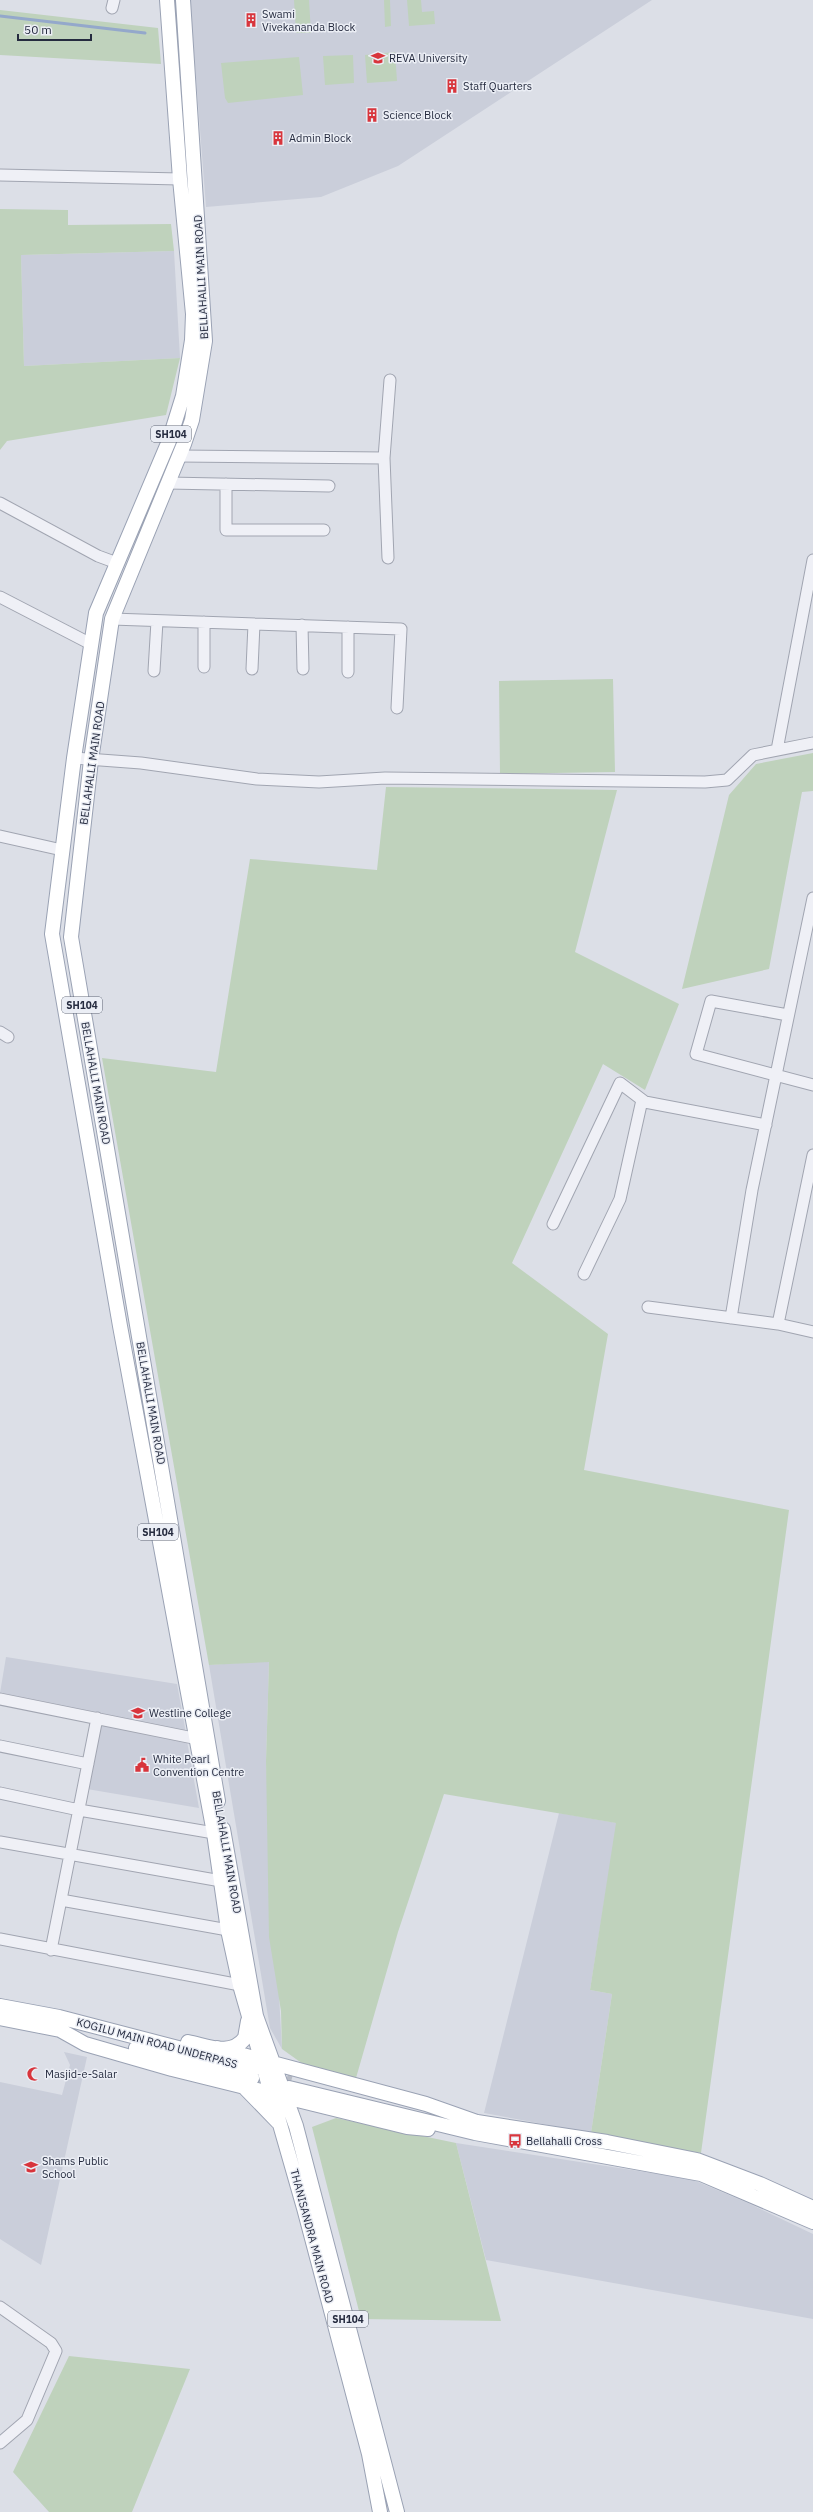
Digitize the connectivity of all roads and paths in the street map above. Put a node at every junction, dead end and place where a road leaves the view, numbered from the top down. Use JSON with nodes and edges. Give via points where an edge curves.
{"nodes":[{"id":1,"x":167,"y":0,"type":"edge"},
{"id":2,"x":183,"y":0,"type":"edge"},
{"id":3,"x":0,"y":175,"type":"edge"},
{"id":4,"x":180,"y":179,"type":"junction"},
{"id":5,"x":390,"y":380,"type":"dead end"},
{"id":6,"x":179,"y":456,"type":"junction"},
{"id":7,"x":384,"y":458,"type":"junction"},
{"id":8,"x":168,"y":483,"type":"junction"},
{"id":9,"x":226,"y":484,"type":"junction"},
{"id":10,"x":329,"y":486,"type":"dead end"},
{"id":11,"x":0,"y":503,"type":"edge"},
{"id":12,"x":324,"y":530,"type":"dead end"},
{"id":13,"x":388,"y":558,"type":"dead end"},
{"id":14,"x":813,"y":560,"type":"edge"},
{"id":15,"x":117,"y":563,"type":"junction"},
{"id":16,"x":0,"y":597,"type":"edge"},
{"id":17,"x":112,"y":619,"type":"junction"},
{"id":18,"x":157,"y":621,"type":"junction"},
{"id":19,"x":204,"y":622,"type":"junction"},
{"id":20,"x":254,"y":624,"type":"junction"},
{"id":21,"x":302,"y":625,"type":"junction"},
{"id":22,"x":348,"y":627,"type":"junction"},
{"id":23,"x":91,"y":644,"type":"junction"},
{"id":24,"x":204,"y":667,"type":"dead end"},
{"id":25,"x":252,"y":669,"type":"dead end"},
{"id":26,"x":302,"y":669,"type":"dead end"},
{"id":27,"x":154,"y":671,"type":"dead end"},
{"id":28,"x":348,"y":672,"type":"dead end"},
{"id":29,"x":397,"y":708,"type":"dead end"},
{"id":30,"x":813,"y":743,"type":"edge"},
{"id":31,"x":777,"y":750,"type":"junction"},
{"id":32,"x":74,"y":758,"type":"junction"},
{"id":33,"x":91,"y":760,"type":"junction"},
{"id":34,"x":0,"y":836,"type":"edge"},
{"id":35,"x":62,"y":850,"type":"junction"},
{"id":36,"x":813,"y":898,"type":"edge"},
{"id":37,"x":788,"y":1015,"type":"junction"},
{"id":38,"x":776,"y":1074,"type":"junction"},
{"id":39,"x":813,"y":1085,"type":"edge"},
{"id":40,"x":642,"y":1100,"type":"junction"},
{"id":41,"x":766,"y":1125,"type":"junction"},
{"id":42,"x":813,"y":1155,"type":"edge"},
{"id":43,"x":553,"y":1224,"type":"dead end"},
{"id":44,"x":584,"y":1274,"type":"dead end"},
{"id":45,"x":648,"y":1307,"type":"dead end"},
{"id":46,"x":731,"y":1318,"type":"junction"},
{"id":47,"x":778,"y":1324,"type":"junction"},
{"id":48,"x":813,"y":1332,"type":"edge"},
{"id":49,"x":0,"y":1699,"type":"edge"},
{"id":50,"x":97,"y":1718,"type":"junction"},
{"id":51,"x":202,"y":1739,"type":"junction"},
{"id":52,"x":0,"y":1746,"type":"edge"},
{"id":53,"x":88,"y":1764,"type":"junction"},
{"id":54,"x":0,"y":1794,"type":"edge"},
{"id":55,"x":79,"y":1810,"type":"junction"},
{"id":56,"x":214,"y":1833,"type":"junction"},
{"id":57,"x":0,"y":1842,"type":"edge"},
{"id":58,"x":70,"y":1854,"type":"junction"},
{"id":59,"x":221,"y":1881,"type":"junction"},
{"id":60,"x":61,"y":1900,"type":"junction"},
{"id":61,"x":228,"y":1930,"type":"junction"},
{"id":62,"x":0,"y":1939,"type":"edge"},
{"id":63,"x":51,"y":1950,"type":"junction"},
{"id":64,"x":240,"y":1985,"type":"junction"},
{"id":65,"x":0,"y":2006,"type":"edge"},
{"id":66,"x":247,"y":2017,"type":"junction"},
{"id":67,"x":0,"y":2018,"type":"edge"},
{"id":68,"x":59,"y":2024,"type":"junction"},
{"id":69,"x":260,"y":2028,"type":"junction"},
{"id":70,"x":217,"y":2048,"type":"junction"},
{"id":71,"x":257,"y":2071,"type":"junction"},
{"id":72,"x":292,"y":2083,"type":"junction"},
{"id":73,"x":272,"y":2094,"type":"junction"},
{"id":74,"x":321,"y":2106,"type":"junction"},
{"id":75,"x":289,"y":2128,"type":"junction"},
{"id":76,"x":476,"y":2128,"type":"junction"},
{"id":77,"x":813,"y":2206,"type":"edge"},
{"id":78,"x":813,"y":2222,"type":"edge"},
{"id":79,"x":0,"y":2307,"type":"edge"},
{"id":80,"x":0,"y":2443,"type":"edge"},
{"id":81,"x":380,"y":2512,"type":"edge"},
{"id":82,"x":397,"y":2512,"type":"edge"}],
"edges":[{"from":1,"to":4,"type":"main road","name":"BELLAHALLI MAIN ROAD","number":"SH104"},
{"from":2,"to":6,"type":"main road","name":"BELLAHALLI MAIN ROAD","number":"SH104","via":[[205,341],[192,420]]},
{"from":3,"to":4,"type":"street"},
{"from":4,"to":15,"type":"main road","name":"BELLAHALLI MAIN ROAD","number":"SH104","via":[[193,314],[184,396],[169,440]]},
{"from":5,"to":7,"type":"street"},
{"from":6,"to":7,"type":"street"},
{"from":6,"to":8,"type":"main road","name":"BELLAHALLI MAIN ROAD","number":"SH104"},
{"from":7,"to":13,"type":"street"},
{"from":8,"to":9,"type":"street"},
{"from":8,"to":17,"type":"main road","name":"BELLAHALLI MAIN ROAD","number":"SH104"},
{"from":9,"to":10,"type":"street"},
{"from":9,"to":12,"type":"street","via":[[226,530]]},
{"from":11,"to":15,"type":"street","via":[[98,556]]},
{"from":14,"to":31,"type":"street"},
{"from":15,"to":23,"type":"main road","name":"BELLAHALLI MAIN ROAD","number":"SH104","via":[[96,613]]},
{"from":16,"to":23,"type":"street"},
{"from":17,"to":18,"type":"street"},
{"from":17,"to":33,"type":"main road","name":"BELLAHALLI MAIN ROAD","number":"SH104"},
{"from":18,"to":19,"type":"street"},
{"from":18,"to":27,"type":"street"},
{"from":19,"to":20,"type":"street"},
{"from":19,"to":24,"type":"street"},
{"from":20,"to":21,"type":"street"},
{"from":20,"to":25,"type":"street"},
{"from":21,"to":22,"type":"street"},
{"from":21,"to":26,"type":"street"},
{"from":22,"to":28,"type":"street"},
{"from":22,"to":29,"type":"street","via":[[400,629]]},
{"from":23,"to":32,"type":"main road","name":"BELLAHALLI MAIN ROAD","number":"SH104"},
{"from":30,"to":31,"type":"street"},
{"from":31,"to":33,"type":"street","via":[[753,754],[727,780],[705,782],[385,778],[319,782],[257,779],[141,763]]},
{"from":32,"to":33,"type":"street"},
{"from":32,"to":35,"type":"main road","name":"BELLAHALLI MAIN ROAD","number":"SH104"},
{"from":33,"to":51,"type":"main road","name":"BELLAHALLI MAIN ROAD","number":"SH104","via":[[71,937]]},
{"from":34,"to":35,"type":"street"},
{"from":35,"to":51,"type":"main road","name":"BELLAHALLI MAIN ROAD","number":"SH104","via":[[52,934],[120,1326]]},
{"from":36,"to":37,"type":"street"},
{"from":37,"to":38,"type":"street"},
{"from":37,"to":38,"type":"street","via":[[711,1001],[696,1054]]},
{"from":38,"to":39,"type":"street"},
{"from":38,"to":41,"type":"street"},
{"from":40,"to":41,"type":"street"},
{"from":40,"to":43,"type":"street","via":[[620,1083]]},
{"from":40,"to":44,"type":"street","via":[[620,1199]]},
{"from":41,"to":46,"type":"street","via":[[752,1190]]},
{"from":42,"to":47,"type":"street"},
{"from":45,"to":46,"type":"street"},
{"from":46,"to":47,"type":"street"},
{"from":47,"to":48,"type":"street"},
{"from":49,"to":50,"type":"street"},
{"from":50,"to":51,"type":"street"},
{"from":50,"to":53,"type":"street"},
{"from":51,"to":56,"type":"main road","name":"BELLAHALLI MAIN ROAD","number":"SH104"},
{"from":51,"to":69,"type":"main road","name":"BELLAHALLI MAIN ROAD","number":"SH104"},
{"from":52,"to":53,"type":"street"},
{"from":53,"to":55,"type":"street"},
{"from":54,"to":55,"type":"street"},
{"from":55,"to":56,"type":"street"},
{"from":55,"to":58,"type":"street"},
{"from":56,"to":59,"type":"main road","name":"BELLAHALLI MAIN ROAD","number":"SH104"},
{"from":57,"to":58,"type":"street"},
{"from":58,"to":59,"type":"street"},
{"from":58,"to":60,"type":"street"},
{"from":59,"to":61,"type":"main road","name":"BELLAHALLI MAIN ROAD","number":"SH104"},
{"from":60,"to":61,"type":"street"},
{"from":60,"to":63,"type":"street"},
{"from":61,"to":64,"type":"main road","name":"BELLAHALLI MAIN ROAD","number":"SH104"},
{"from":62,"to":63,"type":"street"},
{"from":63,"to":64,"type":"street"},
{"from":64,"to":66,"type":"main road","name":"BELLAHALLI MAIN ROAD","number":"SH104"},
{"from":65,"to":68,"type":"main road"},
{"from":66,"to":70,"type":"main road","via":[[247,2033],[242,2042],[228,2049]]},
{"from":66,"to":71,"type":"main road","name":"BELLAHALLI MAIN ROAD","number":"SH104"},
{"from":67,"to":68,"type":"main road"},
{"from":68,"to":70,"type":"main road","via":[[95,2019]]},
{"from":68,"to":71,"type":"main road","name":"KOGILU MAIN ROAD UNDERPASS"},
{"from":68,"to":71,"type":"main road","via":[[85,2044]]},
{"from":69,"to":71,"type":"main road","name":"BELLAHALLI MAIN ROAD","number":"SH104"},
{"from":69,"to":72,"type":"main road","via":[[277,2052]]},
{"from":70,"to":71,"type":"main road"},
{"from":71,"to":72,"type":"main road"},
{"from":71,"to":72,"type":"main road","name":"BELLAHALLI MAIN ROAD","number":"SH104"},
{"from":71,"to":73,"type":"main road"},
{"from":71,"to":73,"type":"main road","name":"THANISANDRA MAIN ROAD","number":"SH104","via":[[267,2078]]},
{"from":71,"to":75,"type":"main road","via":[[271,2113]]},
{"from":72,"to":73,"type":"main road"},
{"from":72,"to":74,"type":"main road"},
{"from":72,"to":75,"type":"main road","name":"THANISANDRA MAIN ROAD","number":"SH104"},
{"from":72,"to":76,"type":"main road","via":[[415,2110]]},
{"from":72,"to":76,"type":"main road","via":[[411,2118]]},
{"from":73,"to":75,"type":"main road","name":"THANISANDRA MAIN ROAD","number":"SH104"},
{"from":74,"to":75,"type":"main road","via":[[309,2111]]},
{"from":74,"to":76,"type":"main road","via":[[407,2127]]},
{"from":75,"to":81,"type":"main road","name":"THANISANDRA MAIN ROAD","number":"SH104","via":[[369,2454]]},
{"from":75,"to":82,"type":"main road","name":"THANISANDRA MAIN ROAD","number":"SH104"},
{"from":76,"to":77,"type":"main road","via":[[607,2142],[697,2160]]},
{"from":76,"to":78,"type":"main road","via":[[701,2174]]},
{"from":79,"to":80,"type":"street","via":[[53,2345],[56,2351],[27,2420]]}]}
